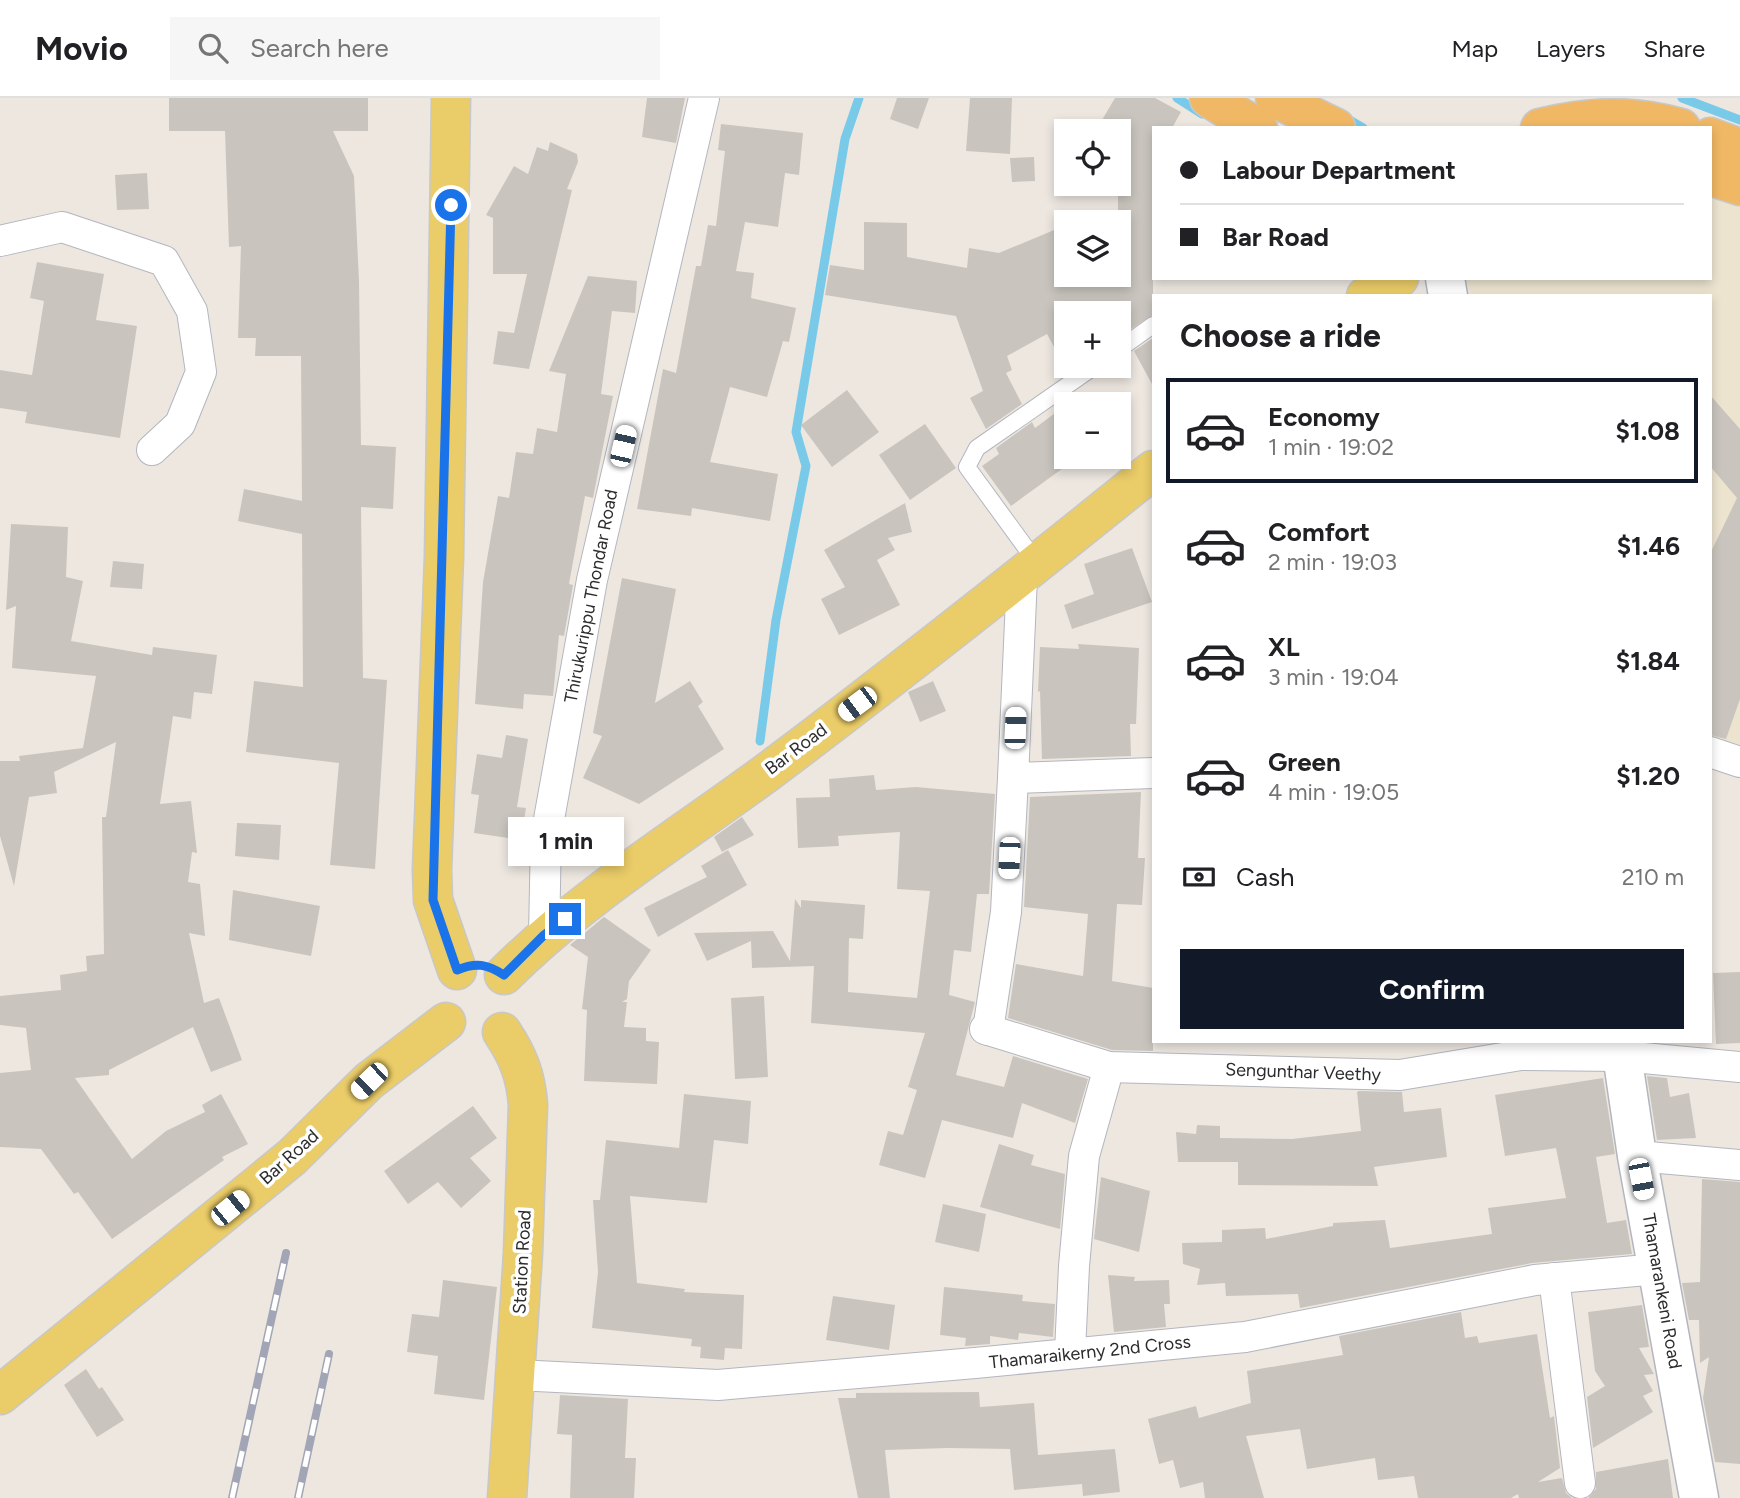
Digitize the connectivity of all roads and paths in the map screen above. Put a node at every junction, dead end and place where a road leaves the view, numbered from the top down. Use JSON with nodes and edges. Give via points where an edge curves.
{"nodes":[{"id":1,"x":451,"y":98,"type":"edge"},
{"id":2,"x":704,"y":98,"type":"edge"},
{"id":3,"x":1209,"y":98,"type":"edge"},
{"id":4,"x":1275,"y":98,"type":"edge"},
{"id":5,"x":1255,"y":126,"type":"edge"},
{"id":6,"x":1332,"y":126,"type":"edge"},
{"id":7,"x":1550,"y":126,"type":"edge"},
{"id":8,"x":1672,"y":126,"type":"edge"},
{"id":9,"x":1712,"y":138,"type":"edge"},
{"id":10,"x":1740,"y":148,"type":"edge"},
{"id":11,"x":1712,"y":177,"type":"edge"},
{"id":12,"x":1740,"y":186,"type":"edge"},
{"id":13,"x":0,"y":241,"type":"edge"},
{"id":14,"x":1395,"y":280,"type":"edge"},
{"id":15,"x":1370,"y":294,"type":"edge"},
{"id":16,"x":1152,"y":326,"type":"edge"},
{"id":17,"x":1131,"y":341,"type":"edge"},
{"id":18,"x":1078,"y":378,"type":"edge"},
{"id":19,"x":152,"y":450,"type":"dead end"},
{"id":20,"x":1152,"y":471,"type":"edge"},
{"id":21,"x":1029,"y":570,"type":"junction"},
{"id":22,"x":1712,"y":753,"type":"edge"},
{"id":23,"x":1740,"y":762,"type":"edge"},
{"id":24,"x":1152,"y":773,"type":"edge"},
{"id":25,"x":1013,"y":778,"type":"junction"},
{"id":26,"x":544,"y":935,"type":"junction"},
{"id":27,"x":457,"y":970,"type":"junction"},
{"id":28,"x":504,"y":975,"type":"junction"},
{"id":29,"x":446,"y":1022,"type":"junction"},
{"id":30,"x":502,"y":1032,"type":"junction"},
{"id":31,"x":1621,"y":1049,"type":"edge"},
{"id":32,"x":1109,"y":1067,"type":"junction"},
{"id":33,"x":1740,"y":1067,"type":"edge"},
{"id":34,"x":1637,"y":1156,"type":"junction"},
{"id":35,"x":1740,"y":1165,"type":"edge"},
{"id":36,"x":1658,"y":1269,"type":"junction"},
{"id":37,"x":1554,"y":1278,"type":"junction"},
{"id":38,"x":1070,"y":1352,"type":"junction"},
{"id":39,"x":516,"y":1375,"type":"junction"},
{"id":40,"x":0,"y":1395,"type":"edge"},
{"id":41,"x":1580,"y":1483,"type":"dead end"},
{"id":42,"x":507,"y":1498,"type":"edge"},
{"id":43,"x":1699,"y":1498,"type":"edge"}],
"edges":[{"from":1,"to":27,"type":"main road","via":[[444,530],[432,870],[433,900]]},
{"from":2,"to":26,"type":"street","name":"Thirukurippu Thondar Road","via":[[592,580],[546,836]]},
{"from":3,"to":5,"type":"highway"},
{"from":4,"to":6,"type":"highway"},
{"from":7,"to":8,"type":"highway","via":[[1597,117]]},
{"from":9,"to":10,"type":"highway"},
{"from":11,"to":12,"type":"highway"},
{"from":13,"to":19,"type":"street","via":[[62,227],[164,261],[192,311],[201,372],[180,425]]},
{"from":14,"to":15,"type":"main road"},
{"from":16,"to":17,"type":"lane"},
{"from":18,"to":21,"type":"lane","via":[[977,449],[967,467]]},
{"from":20,"to":21,"type":"main road","name":"Bar Road"},
{"from":21,"to":25,"type":"street","name":"Sengunthar Veethy"},
{"from":21,"to":26,"type":"main road","name":"Bar Road","via":[[774,767]]},
{"from":22,"to":23,"type":"street"},
{"from":24,"to":25,"type":"street"},
{"from":25,"to":32,"type":"street","name":"Sengunthar Veethy","via":[[1006,912],[986,1030]]},
{"from":26,"to":28,"type":"main road","name":"Bar Road"},
{"from":27,"to":28,"type":"main road","via":[[472,964],[489,965]]},
{"from":27,"to":29,"type":"main road","via":[[440,995]]},
{"from":28,"to":30,"type":"main road","via":[[516,1004]]},
{"from":29,"to":30,"type":"main road","via":[[472,1040]]},
{"from":29,"to":40,"type":"main road","name":"Bar Road","via":[[369,1081],[292,1157]]},
{"from":30,"to":39,"type":"main road","name":"Station Road","via":[[527,1080]]},
{"from":31,"to":32,"type":"street","name":"Sengunthar Veethy","via":[[1521,1055],[1400,1075]]},
{"from":31,"to":33,"type":"street","name":"Sengunthar Veethy"},
{"from":31,"to":34,"type":"street","name":"Thamarankeni Road"},
{"from":32,"to":38,"type":"street","via":[[1084,1156]]},
{"from":34,"to":35,"type":"street"},
{"from":34,"to":36,"type":"street","name":"Thamarankeni Road"},
{"from":36,"to":37,"type":"street","name":"Thamaraikerny 2nd Cross"},
{"from":36,"to":43,"type":"street","name":"Thamarankeni Road"},
{"from":37,"to":38,"type":"street","name":"Thamaraikerny 2nd Cross","via":[[1245,1337]]},
{"from":37,"to":41,"type":"street"},
{"from":38,"to":39,"type":"street","name":"Thamaraikerny 2nd Cross","via":[[718,1385]]},
{"from":39,"to":42,"type":"main road","name":"Station Road"}]}
